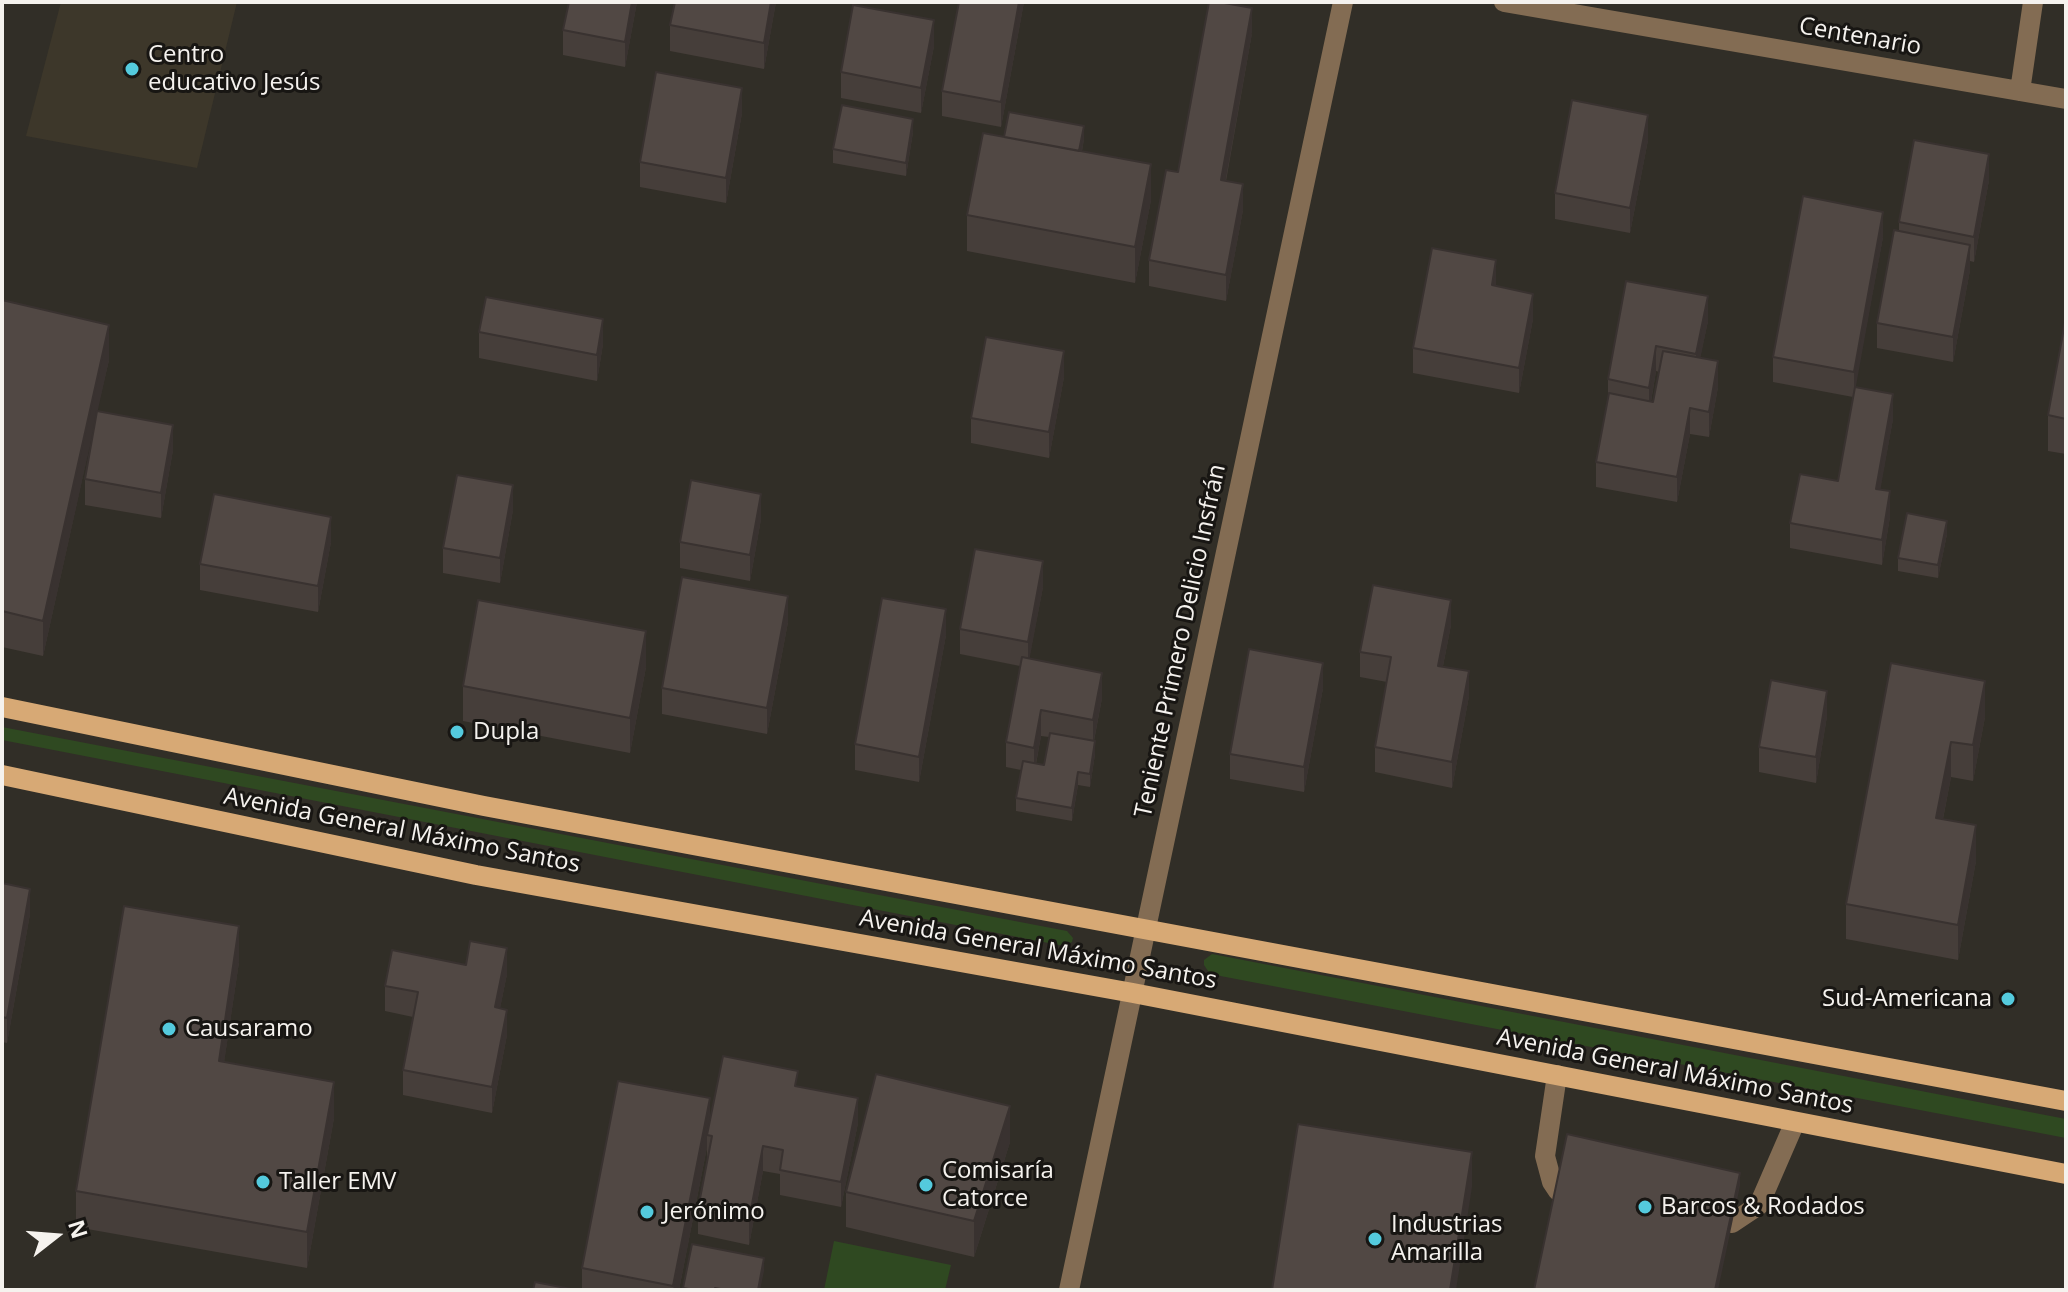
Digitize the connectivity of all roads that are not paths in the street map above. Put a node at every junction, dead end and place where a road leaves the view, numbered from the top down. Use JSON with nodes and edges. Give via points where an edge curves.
{"nodes":[{"id":1,"x":1343,"y":2,"type":"edge"},
{"id":2,"x":1504,"y":2,"type":"edge"},
{"id":3,"x":2033,"y":2,"type":"edge"},
{"id":4,"x":2020,"y":91,"type":"junction"},
{"id":5,"x":2066,"y":99,"type":"edge"},
{"id":6,"x":2,"y":707,"type":"edge"},
{"id":7,"x":2,"y":775,"type":"edge"},
{"id":8,"x":1147,"y":929,"type":"junction"},
{"id":9,"x":1133,"y":993,"type":"junction"},
{"id":10,"x":1557,"y":1075,"type":"junction"},
{"id":11,"x":2066,"y":1101,"type":"edge"},
{"id":12,"x":1795,"y":1122,"type":"junction"},
{"id":13,"x":2066,"y":1174,"type":"edge"},
{"id":14,"x":1558,"y":1191,"type":"edge"},
{"id":15,"x":1732,"y":1223,"type":"edge"},
{"id":16,"x":1069,"y":1290,"type":"edge"}],
"edges":[{"from":1,"to":8,"type":"street","name":"Teniente Primero Delicio Insfrán"},
{"from":2,"to":4,"type":"street","name":"Centenario"},
{"from":3,"to":4,"type":"street"},
{"from":4,"to":5,"type":"street","name":"Centenario"},
{"from":6,"to":8,"type":"main road","name":"Avenida General Máximo Santos","via":[[484,806]]},
{"from":7,"to":9,"type":"main road","name":"Avenida General Máximo Santos","via":[[476,875]]},
{"from":8,"to":9,"type":"street","name":"Teniente Primero Delicio Insfrán"},
{"from":8,"to":11,"type":"main road","name":"Avenida General Máximo Santos"},
{"from":9,"to":10,"type":"main road","name":"Avenida General Máximo Santos"},
{"from":9,"to":16,"type":"street","name":"Teniente Primero Delicio Insfrán"},
{"from":10,"to":12,"type":"main road","name":"Avenida General Máximo Santos"},
{"from":10,"to":14,"type":"street","via":[[1545,1156]]},
{"from":12,"to":13,"type":"main road","name":"Avenida General Máximo Santos"},
{"from":12,"to":15,"type":"street","via":[[1759,1205]]}]}
